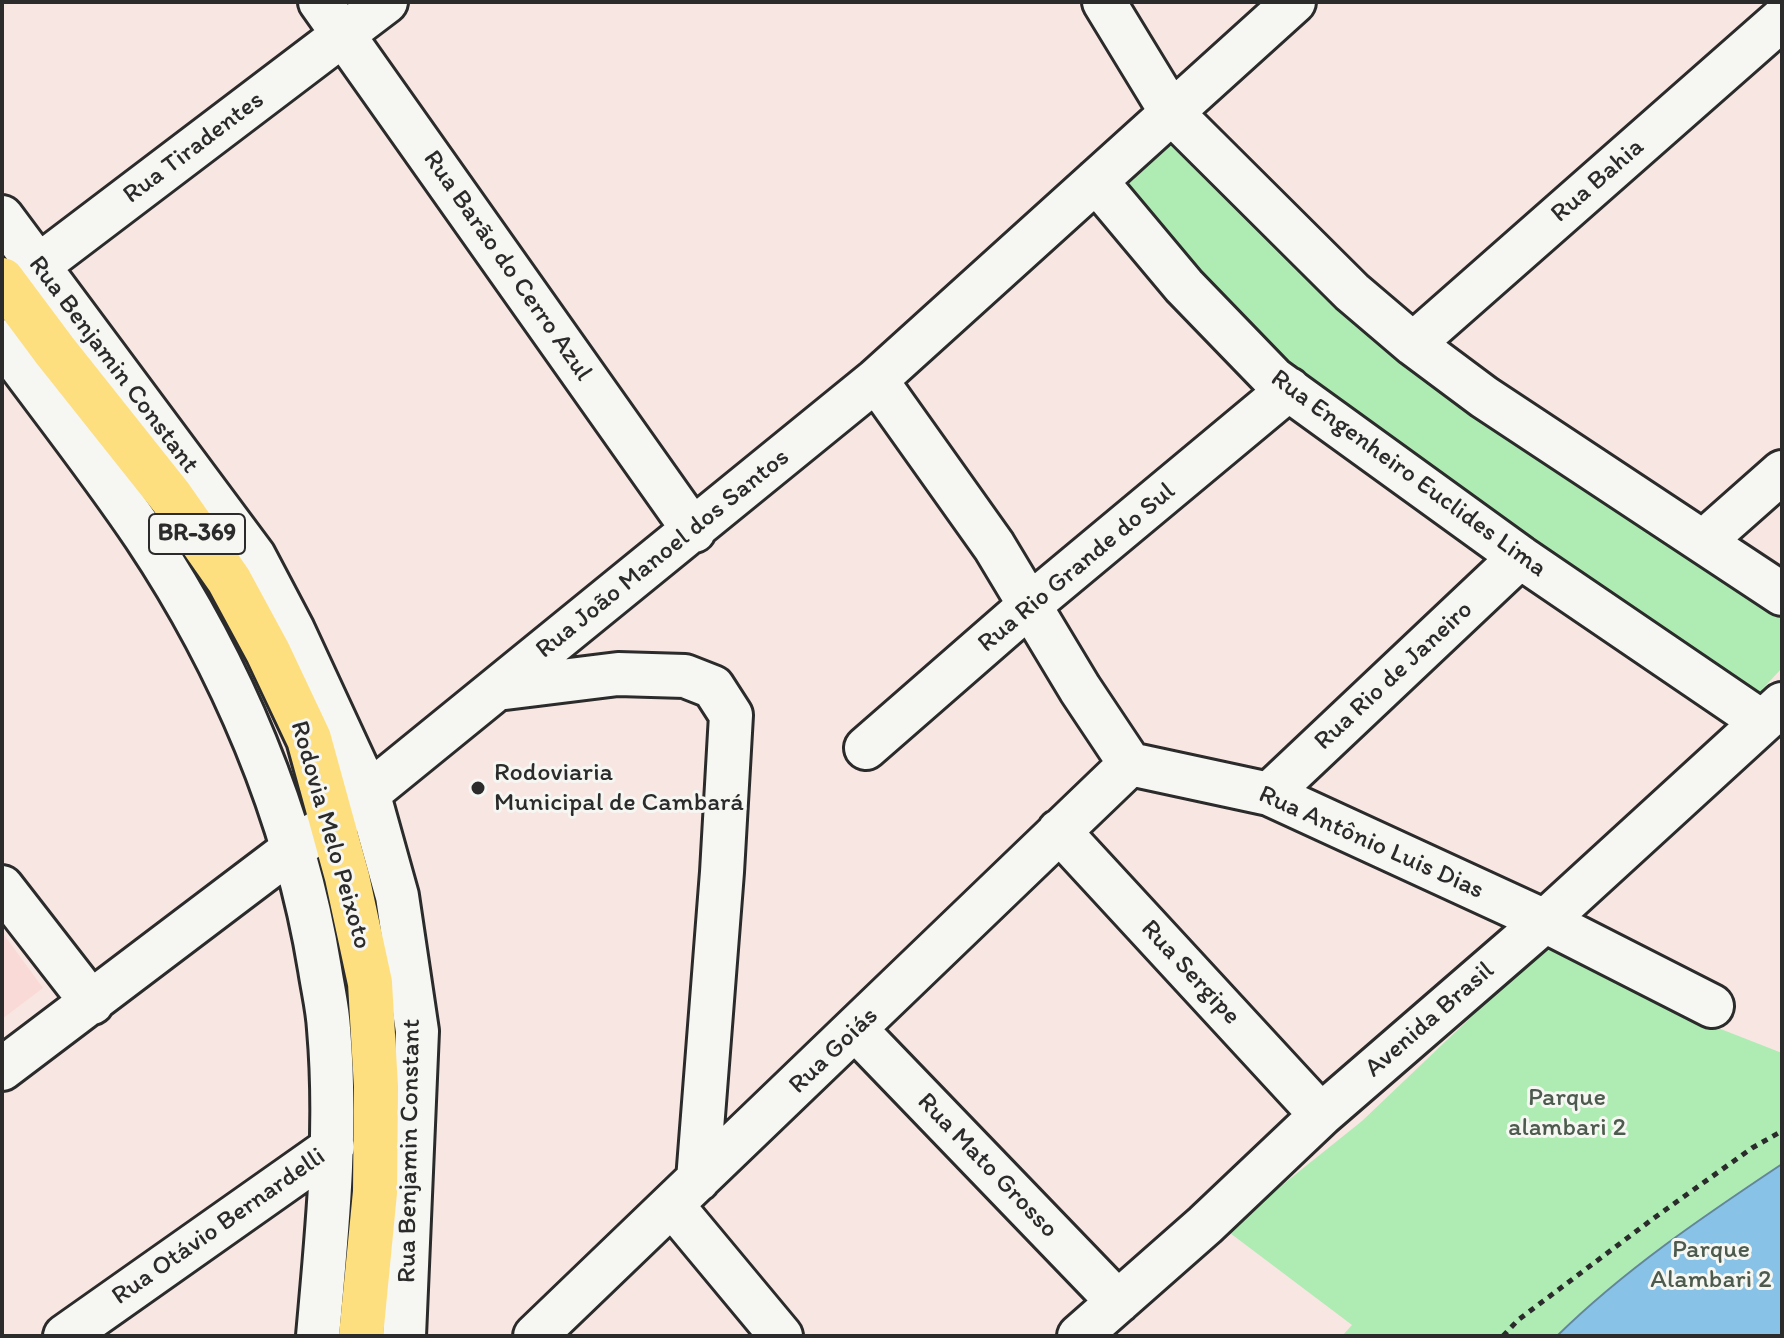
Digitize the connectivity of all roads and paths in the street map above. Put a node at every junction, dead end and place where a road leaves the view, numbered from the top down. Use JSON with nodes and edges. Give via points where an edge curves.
{"nodes":[{"id":1,"x":320,"y":2,"type":"edge"},
{"id":2,"x":386,"y":2,"type":"edge"},
{"id":3,"x":1104,"y":2,"type":"edge"},
{"id":4,"x":1294,"y":2,"type":"edge"},
{"id":5,"x":1782,"y":19,"type":"edge"},
{"id":6,"x":344,"y":35,"type":"junction"},
{"id":7,"x":1171,"y":112,"type":"junction"},
{"id":8,"x":1096,"y":181,"type":"junction"},
{"id":9,"x":2,"y":217,"type":"edge"},
{"id":10,"x":13,"y":282,"type":"edge"},
{"id":11,"x":2,"y":341,"type":"edge"},
{"id":12,"x":1413,"y":344,"type":"junction"},
{"id":13,"x":876,"y":380,"type":"junction"},
{"id":14,"x":1289,"y":389,"type":"junction"},
{"id":15,"x":1782,"y":472,"type":"edge"},
{"id":16,"x":694,"y":531,"type":"junction"},
{"id":17,"x":1704,"y":541,"type":"junction"},
{"id":18,"x":1520,"y":557,"type":"junction"},
{"id":19,"x":1782,"y":594,"type":"edge"},
{"id":20,"x":1031,"y":604,"type":"junction"},
{"id":21,"x":497,"y":689,"type":"junction"},
{"id":22,"x":1772,"y":712,"type":"edge"},
{"id":23,"x":866,"y":748,"type":"dead end"},
{"id":24,"x":1130,"y":764,"type":"junction"},
{"id":25,"x":368,"y":792,"type":"junction"},
{"id":26,"x":1269,"y":794,"type":"junction"},
{"id":27,"x":332,"y":823,"type":"junction"},
{"id":28,"x":1059,"y":831,"type":"junction"},
{"id":29,"x":294,"y":848,"type":"junction"},
{"id":30,"x":2,"y":887,"type":"edge"},
{"id":31,"x":1545,"y":921,"type":"junction"},
{"id":32,"x":92,"y":1003,"type":"junction"},
{"id":33,"x":1712,"y":1006,"type":"dead end"},
{"id":34,"x":856,"y":1030,"type":"junction"},
{"id":35,"x":2,"y":1069,"type":"edge"},
{"id":36,"x":1321,"y":1115,"type":"junction"},
{"id":37,"x":1782,"y":1131,"type":"edge"},
{"id":38,"x":333,"y":1147,"type":"junction"},
{"id":39,"x":685,"y":1193,"type":"junction"},
{"id":40,"x":1118,"y":1302,"type":"junction"},
{"id":41,"x":65,"y":1336,"type":"edge"},
{"id":42,"x":318,"y":1336,"type":"edge"},
{"id":43,"x":361,"y":1336,"type":"edge"},
{"id":44,"x":404,"y":1336,"type":"edge"},
{"id":45,"x":535,"y":1336,"type":"edge"},
{"id":46,"x":781,"y":1336,"type":"edge"},
{"id":47,"x":1079,"y":1336,"type":"edge"},
{"id":48,"x":1503,"y":1336,"type":"edge"}],
"edges":[{"from":1,"to":6,"type":"street","name":"Rua Barão do Cerro Azul"},
{"from":2,"to":6,"type":"street","name":"Rua Tiradentes"},
{"from":3,"to":7,"type":"street"},
{"from":4,"to":7,"type":"street","name":"Rua João Manoel dos Santos"},
{"from":5,"to":12,"type":"street","name":"Rua Bahia"},
{"from":6,"to":10,"type":"street","name":"Rua Tiradentes"},
{"from":6,"to":16,"type":"street","name":"Rua Barão do Cerro Azul"},
{"from":7,"to":8,"type":"street","name":"Rua João Manoel dos Santos"},
{"from":7,"to":12,"type":"street","via":[[1352,292]]},
{"from":8,"to":13,"type":"street","name":"Rua João Manoel dos Santos"},
{"from":8,"to":14,"type":"street","name":"Rua Engenheiro Euclides Lima","via":[[1184,286]]},
{"from":9,"to":10,"type":"street","name":"Rua Benjamin Constant"},
{"from":10,"to":25,"type":"street","name":"Rua Benjamin Constant","via":[[254,556]]},
{"from":10,"to":27,"type":"highway","name":"Rodovia Melo Peixoto","number":"BR-369","via":[[229,580],[309,739]]},
{"from":11,"to":29,"type":"street","via":[[146,536],[221,664]]},
{"from":12,"to":17,"type":"street","via":[[1484,397]]},
{"from":13,"to":16,"type":"street","name":"Rua João Manoel dos Santos"},
{"from":13,"to":20,"type":"street"},
{"from":14,"to":18,"type":"street","name":"Rua Engenheiro Euclides Lima"},
{"from":14,"to":20,"type":"street","name":"Rua Rio Grande do Sul"},
{"from":15,"to":17,"type":"street"},
{"from":16,"to":21,"type":"street","name":"Rua João Manoel dos Santos"},
{"from":17,"to":19,"type":"street"},
{"from":18,"to":22,"type":"street","name":"Rua Engenheiro Euclides Lima"},
{"from":18,"to":26,"type":"street","name":"Rua Rio de Janeiro"},
{"from":20,"to":23,"type":"street","name":"Rua Rio Grande do Sul"},
{"from":20,"to":24,"type":"street"},
{"from":21,"to":25,"type":"street","name":"Rua João Manoel dos Santos"},
{"from":21,"to":39,"type":"street","via":[[618,674],[685,676],[713,687],[731,715],[722,872]]},
{"from":22,"to":31,"type":"street","name":"Avenida Brasil"},
{"from":24,"to":26,"type":"street","name":"Rua Antônio Luis Dias"},
{"from":24,"to":28,"type":"street","name":"Rua Goiás"},
{"from":25,"to":27,"type":"street","name":"Rua João Manoel dos Santos"},
{"from":25,"to":44,"type":"street","name":"Rua Benjamin Constant","via":[[397,896],[417,1031]]},
{"from":26,"to":31,"type":"street","name":"Rua Antônio Luis Dias"},
{"from":27,"to":29,"type":"street","name":"Rua João Manoel dos Santos"},
{"from":27,"to":43,"type":"highway","name":"Rodovia Melo Peixoto","number":"BR-369","via":[[370,983],[375,1192]]},
{"from":28,"to":34,"type":"street","name":"Rua Goiás"},
{"from":28,"to":36,"type":"street","name":"Rua Sergipe"},
{"from":29,"to":32,"type":"street","name":"Rua João Manoel dos Santos"},
{"from":29,"to":38,"type":"street","via":[[310,907],[329,1027]]},
{"from":30,"to":32,"type":"street"},
{"from":31,"to":33,"type":"street","name":"Rua Antônio Luis Dias"},
{"from":31,"to":36,"type":"street","name":"Avenida Brasil"},
{"from":32,"to":35,"type":"street","name":"Rua João Manoel dos Santos"},
{"from":34,"to":39,"type":"street","name":"Rua Goiás"},
{"from":34,"to":40,"type":"street","name":"Rua Mato Grosso"},
{"from":36,"to":40,"type":"street","name":"Avenida Brasil"},
{"from":37,"to":48,"type":"path","via":[[1654,1218]]},
{"from":38,"to":41,"type":"street","name":"Rua Otávio Bernardelli"},
{"from":38,"to":42,"type":"street"},
{"from":39,"to":45,"type":"street","name":"Rua Goiás"},
{"from":39,"to":46,"type":"street"},
{"from":40,"to":47,"type":"street","name":"Avenida Brasil"}]}
